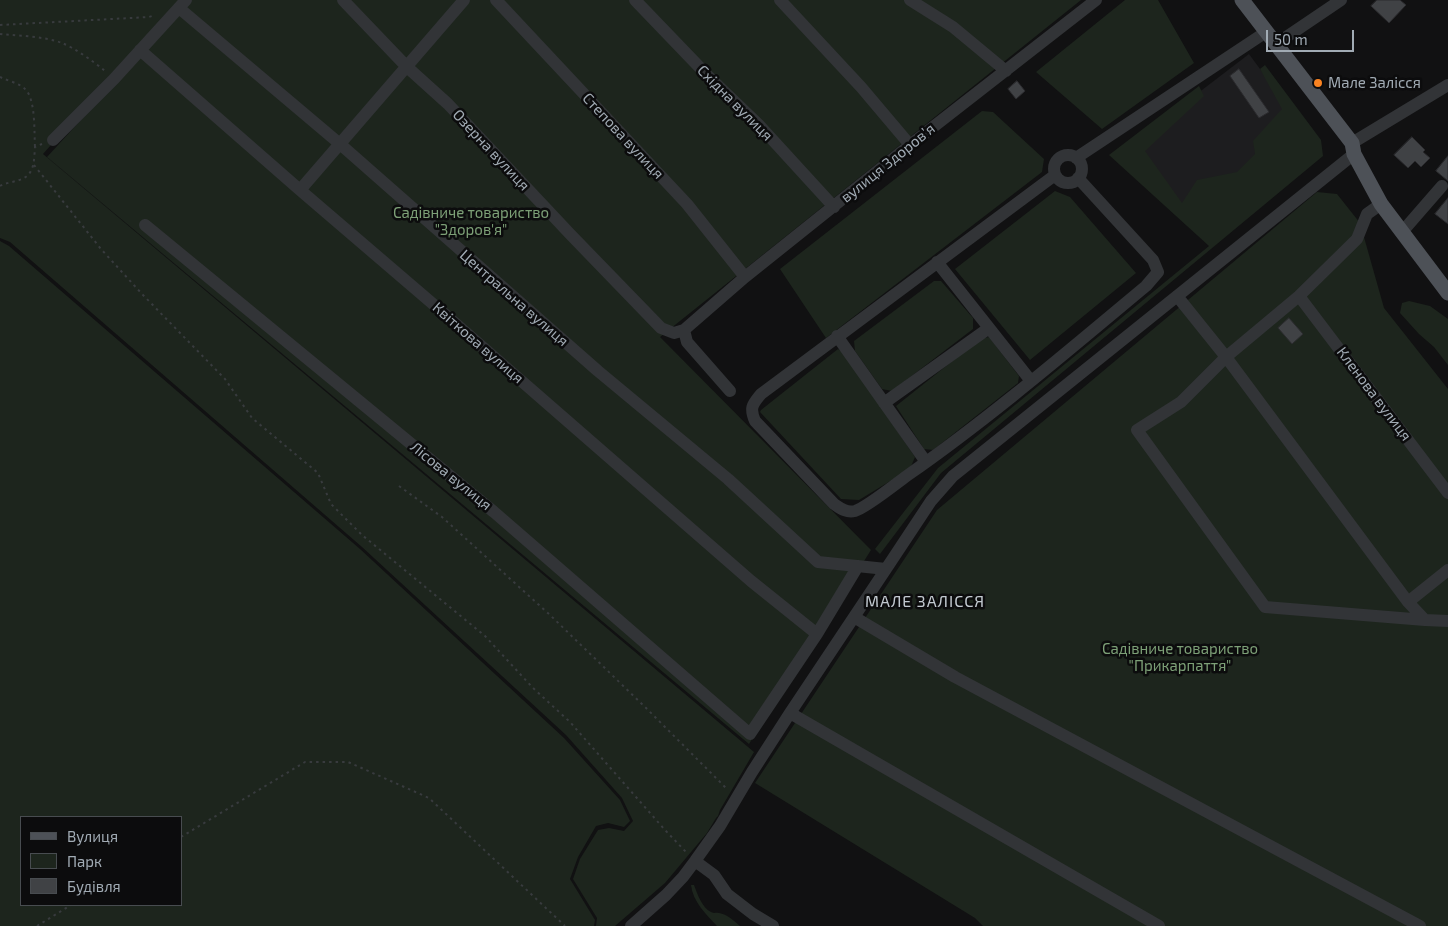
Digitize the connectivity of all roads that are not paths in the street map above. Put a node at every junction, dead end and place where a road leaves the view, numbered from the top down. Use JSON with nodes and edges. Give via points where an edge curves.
{"nodes":[{"id":1,"x":343,"y":0,"type":"edge"},
{"id":2,"x":464,"y":0,"type":"edge"},
{"id":3,"x":496,"y":0,"type":"edge"},
{"id":4,"x":635,"y":0,"type":"edge"},
{"id":5,"x":780,"y":0,"type":"edge"},
{"id":6,"x":910,"y":0,"type":"edge"},
{"id":7,"x":1242,"y":0,"type":"edge"},
{"id":8,"x":1341,"y":0,"type":"edge"},
{"id":9,"x":1092,"y":1,"type":"edge"},
{"id":10,"x":182,"y":4,"type":"edge"},
{"id":11,"x":1266,"y":32,"type":"junction"},
{"id":12,"x":1276,"y":44,"type":"junction"},
{"id":13,"x":140,"y":50,"type":"junction"},
{"id":14,"x":406,"y":67,"type":"junction"},
{"id":15,"x":1006,"y":71,"type":"junction"},
{"id":16,"x":1448,"y":85,"type":"edge"},
{"id":17,"x":53,"y":140,"type":"road end"},
{"id":18,"x":340,"y":144,"type":"junction"},
{"id":19,"x":910,"y":145,"type":"junction"},
{"id":20,"x":1353,"y":148,"type":"junction"},
{"id":21,"x":1076,"y":158,"type":"junction"},
{"id":22,"x":1055,"y":175,"type":"junction"},
{"id":23,"x":1078,"y":178,"type":"junction"},
{"id":24,"x":1442,"y":186,"type":"dead end"},
{"id":25,"x":300,"y":190,"type":"junction"},
{"id":26,"x":1380,"y":204,"type":"junction"},
{"id":27,"x":834,"y":207,"type":"junction"},
{"id":28,"x":145,"y":225,"type":"dead end"},
{"id":29,"x":1402,"y":232,"type":"junction"},
{"id":30,"x":938,"y":262,"type":"junction"},
{"id":31,"x":745,"y":277,"type":"junction"},
{"id":32,"x":1448,"y":293,"type":"edge"},
{"id":33,"x":1177,"y":296,"type":"junction"},
{"id":34,"x":1299,"y":296,"type":"junction"},
{"id":35,"x":989,"y":328,"type":"junction"},
{"id":36,"x":684,"y":330,"type":"junction"},
{"id":37,"x":837,"y":336,"type":"junction"},
{"id":38,"x":1226,"y":358,"type":"junction"},
{"id":39,"x":1031,"y":382,"type":"junction"},
{"id":40,"x":730,"y":390,"type":"dead end"},
{"id":41,"x":884,"y":404,"type":"junction"},
{"id":42,"x":926,"y":462,"type":"junction"},
{"id":43,"x":1448,"y":493,"type":"edge"},
{"id":44,"x":858,"y":566,"type":"junction"},
{"id":45,"x":886,"y":568,"type":"junction"},
{"id":46,"x":1448,"y":570,"type":"edge"},
{"id":47,"x":1408,"y":602,"type":"junction"},
{"id":48,"x":854,"y":617,"type":"junction"},
{"id":49,"x":1425,"y":620,"type":"junction"},
{"id":50,"x":1448,"y":621,"type":"edge"},
{"id":51,"x":817,"y":634,"type":"junction"},
{"id":52,"x":790,"y":713,"type":"junction"},
{"id":53,"x":695,"y":861,"type":"junction"},
{"id":54,"x":631,"y":926,"type":"edge"},
{"id":55,"x":773,"y":926,"type":"edge"},
{"id":56,"x":1159,"y":926,"type":"edge"},
{"id":57,"x":1420,"y":926,"type":"edge"}],
"edges":[{"from":1,"to":14,"type":"street","name":"Озерна вулиця"},
{"from":2,"to":14,"type":"street"},
{"from":3,"to":31,"type":"street","name":"Степова вулиця","via":[[687,204]]},
{"from":4,"to":27,"type":"street","name":"Східна вулиця"},
{"from":5,"to":19,"type":"street"},
{"from":6,"to":15,"type":"street","via":[[953,27]]},
{"from":7,"to":11,"type":"main road"},
{"from":8,"to":12,"type":"street"},
{"from":9,"to":15,"type":"street","name":"вулиця Здоровʼя"},
{"from":10,"to":13,"type":"street"},
{"from":10,"to":18,"type":"street","name":"Центральна вулиця"},
{"from":11,"to":12,"type":"main road"},
{"from":11,"to":21,"type":"street"},
{"from":12,"to":20,"type":"main road"},
{"from":13,"to":17,"type":"street"},
{"from":13,"to":25,"type":"street","name":"Квіткова вулиця"},
{"from":14,"to":18,"type":"street"},
{"from":14,"to":36,"type":"street","name":"Озерна вулиця","via":[[448,104],[661,328],[674,333]]},
{"from":15,"to":19,"type":"street","name":"вулиця Здоровʼя"},
{"from":16,"to":20,"type":"street"},
{"from":18,"to":25,"type":"street"},
{"from":18,"to":44,"type":"street","name":"Центральна вулиця","via":[[590,364],[728,479],[818,562]]},
{"from":19,"to":27,"type":"street","name":"вулиця Здоровʼя"},
{"from":20,"to":26,"type":"main road"},
{"from":20,"to":33,"type":"street"},
{"from":21,"to":22,"type":"street","via":[[1071,155],[1059,158],[1055,163]]},
{"from":21,"to":23,"type":"street","via":[[1082,168]]},
{"from":22,"to":23,"type":"street","via":[[1066,182]]},
{"from":22,"to":30,"type":"street"},
{"from":23,"to":39,"type":"street","via":[[1153,260],[1158,272],[1146,286]]},
{"from":24,"to":29,"type":"street"},
{"from":25,"to":51,"type":"street","name":"Квіткова вулиця"},
{"from":26,"to":29,"type":"main road"},
{"from":26,"to":34,"type":"street","via":[[1367,214],[1357,239]]},
{"from":27,"to":31,"type":"street","name":"вулиця Здоровʼя"},
{"from":28,"to":51,"type":"street","name":"Лісова вулиця","via":[[494,512],[750,734]]},
{"from":29,"to":32,"type":"main road"},
{"from":30,"to":35,"type":"street"},
{"from":30,"to":37,"type":"street"},
{"from":31,"to":36,"type":"street","name":"вулиця Здоровʼя"},
{"from":33,"to":38,"type":"street"},
{"from":33,"to":45,"type":"street","via":[[953,476]]},
{"from":34,"to":38,"type":"street"},
{"from":34,"to":43,"type":"street","name":"Кленова вулиця"},
{"from":35,"to":39,"type":"street"},
{"from":35,"to":41,"type":"street"},
{"from":36,"to":40,"type":"street","via":[[687,342]]},
{"from":37,"to":41,"type":"street"},
{"from":37,"to":42,"type":"street","via":[[761,394],[751,412],[754,421],[834,504],[846,511],[855,511],[867,504]]},
{"from":38,"to":47,"type":"street"},
{"from":38,"to":49,"type":"street","via":[[1181,402],[1137,430],[1265,606]]},
{"from":39,"to":42,"type":"street"},
{"from":41,"to":42,"type":"street"},
{"from":44,"to":45,"type":"street","name":"Центральна вулиця"},
{"from":44,"to":51,"type":"street"},
{"from":45,"to":48,"type":"street"},
{"from":46,"to":47,"type":"street"},
{"from":47,"to":49,"type":"street"},
{"from":48,"to":52,"type":"street"},
{"from":48,"to":57,"type":"street","via":[[954,677]]},
{"from":49,"to":50,"type":"street"},
{"from":52,"to":53,"type":"street"},
{"from":52,"to":56,"type":"street"},
{"from":53,"to":54,"type":"street","via":[[666,895]]},
{"from":53,"to":55,"type":"street","via":[[714,875],[727,894]]}]}
